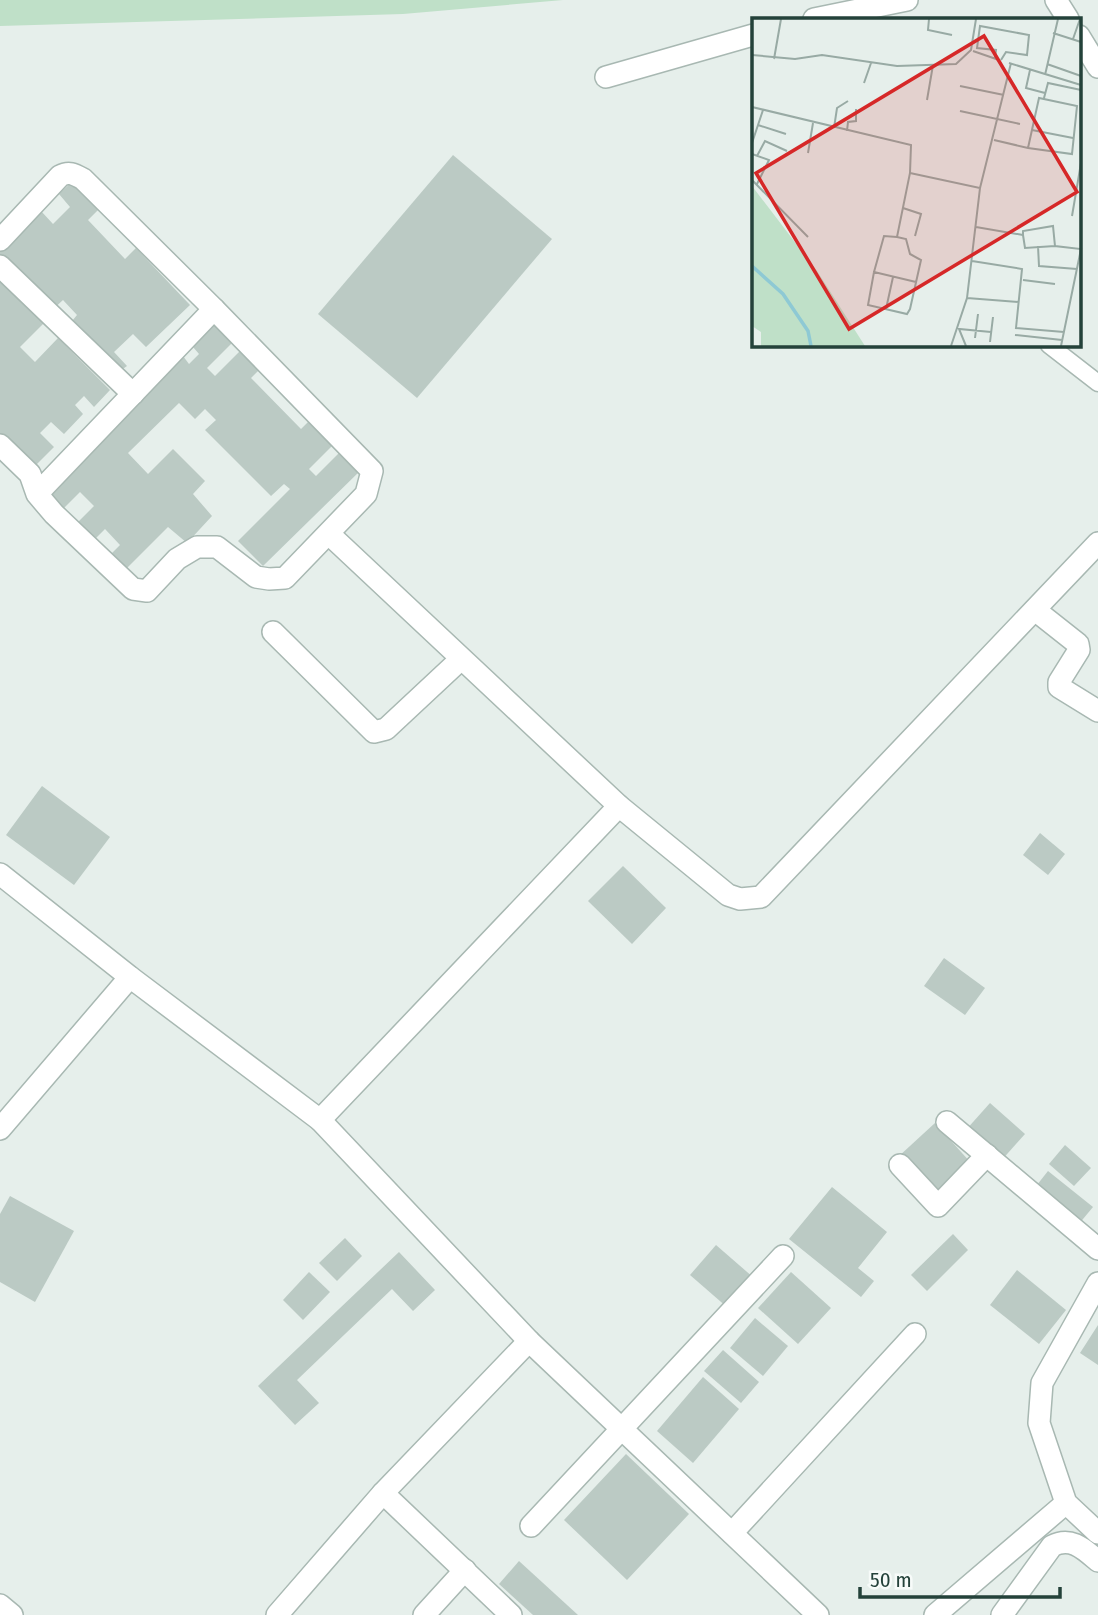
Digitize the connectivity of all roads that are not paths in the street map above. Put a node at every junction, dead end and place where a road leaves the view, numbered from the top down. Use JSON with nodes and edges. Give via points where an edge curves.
{"nodes":[{"id":1,"x":907,"y":0,"type":"edge"},
{"id":2,"x":1056,"y":0,"type":"edge"},
{"id":3,"x":819,"y":18,"type":"edge"},
{"id":4,"x":1067,"y":18,"type":"edge"},
{"id":5,"x":752,"y":36,"type":"edge"},
{"id":6,"x":1080,"y":38,"type":"edge"},
{"id":7,"x":1098,"y":67,"type":"edge"},
{"id":8,"x":606,"y":77,"type":"dead end"},
{"id":9,"x":0,"y":240,"type":"edge"},
{"id":10,"x":0,"y":266,"type":"edge"},
{"id":11,"x":214,"y":309,"type":"junction"},
{"id":12,"x":1050,"y":346,"type":"edge"},
{"id":13,"x":1098,"y":383,"type":"edge"},
{"id":14,"x":132,"y":394,"type":"junction"},
{"id":15,"x":0,"y":445,"type":"edge"},
{"id":16,"x":37,"y":494,"type":"junction"},
{"id":17,"x":329,"y":534,"type":"junction"},
{"id":18,"x":1096,"y":550,"type":"edge"},
{"id":19,"x":1035,"y":610,"type":"junction"},
{"id":20,"x":274,"y":632,"type":"dead end"},
{"id":21,"x":461,"y":659,"type":"junction"},
{"id":22,"x":1098,"y":711,"type":"edge"},
{"id":23,"x":619,"y":806,"type":"junction"},
{"id":24,"x":0,"y":874,"type":"edge"},
{"id":25,"x":130,"y":977,"type":"junction"},
{"id":26,"x":320,"y":1119,"type":"junction"},
{"id":27,"x":947,"y":1122,"type":"dead end"},
{"id":28,"x":0,"y":1129,"type":"edge"},
{"id":29,"x":987,"y":1155,"type":"junction"},
{"id":30,"x":900,"y":1166,"type":"dead end"},
{"id":31,"x":1098,"y":1249,"type":"edge"},
{"id":32,"x":783,"y":1256,"type":"dead end"},
{"id":33,"x":1098,"y":1283,"type":"edge"},
{"id":34,"x":915,"y":1334,"type":"dead end"},
{"id":35,"x":529,"y":1341,"type":"junction"},
{"id":36,"x":622,"y":1430,"type":"junction"},
{"id":37,"x":383,"y":1493,"type":"junction"},
{"id":38,"x":1066,"y":1503,"type":"junction"},
{"id":39,"x":531,"y":1526,"type":"dead end"},
{"id":40,"x":732,"y":1533,"type":"junction"},
{"id":41,"x":1098,"y":1533,"type":"edge"},
{"id":42,"x":1098,"y":1561,"type":"edge"},
{"id":43,"x":464,"y":1570,"type":"junction"},
{"id":44,"x":948,"y":1611,"type":"edge"},
{"id":45,"x":277,"y":1615,"type":"edge"},
{"id":46,"x":424,"y":1615,"type":"edge"},
{"id":47,"x":511,"y":1615,"type":"edge"},
{"id":48,"x":818,"y":1615,"type":"edge"},
{"id":49,"x":1002,"y":1615,"type":"edge"}],
"edges":[{"from":1,"to":3,"type":"street"},
{"from":2,"to":4,"type":"street"},
{"from":5,"to":8,"type":"street"},
{"from":6,"to":7,"type":"street"},
{"from":9,"to":11,"type":"street","via":[[60,176],[74,173]]},
{"from":10,"to":14,"type":"street"},
{"from":11,"to":14,"type":"street"},
{"from":11,"to":17,"type":"street","via":[[372,471],[366,494]]},
{"from":12,"to":13,"type":"lane"},
{"from":14,"to":16,"type":"street"},
{"from":15,"to":16,"type":"street","via":[[30,474]]},
{"from":16,"to":17,"type":"street","via":[[139,592],[147,591],[177,559],[197,547],[217,547],[256,577],[285,578]]},
{"from":17,"to":21,"type":"street"},
{"from":18,"to":19,"type":"street"},
{"from":19,"to":22,"type":"street","via":[[1078,644],[1059,687]]},
{"from":19,"to":23,"type":"street","via":[[761,897],[728,895]]},
{"from":20,"to":21,"type":"street","via":[[374,732],[386,729]]},
{"from":21,"to":23,"type":"street"},
{"from":23,"to":26,"type":"street"},
{"from":24,"to":25,"type":"street"},
{"from":25,"to":26,"type":"street"},
{"from":25,"to":28,"type":"street"},
{"from":26,"to":35,"type":"street"},
{"from":27,"to":29,"type":"street"},
{"from":29,"to":30,"type":"street","via":[[938,1206]]},
{"from":29,"to":31,"type":"street"},
{"from":32,"to":36,"type":"street"},
{"from":33,"to":38,"type":"street","via":[[1042,1383],[1039,1423]]},
{"from":34,"to":40,"type":"street"},
{"from":35,"to":36,"type":"street"},
{"from":35,"to":37,"type":"street"},
{"from":36,"to":39,"type":"street"},
{"from":36,"to":40,"type":"street"},
{"from":37,"to":43,"type":"street"},
{"from":37,"to":45,"type":"street"},
{"from":38,"to":41,"type":"street"},
{"from":38,"to":44,"type":"street"},
{"from":40,"to":48,"type":"street"},
{"from":42,"to":49,"type":"street","via":[[1073,1542],[1052,1546]]},
{"from":43,"to":46,"type":"street"},
{"from":43,"to":47,"type":"street"}]}
